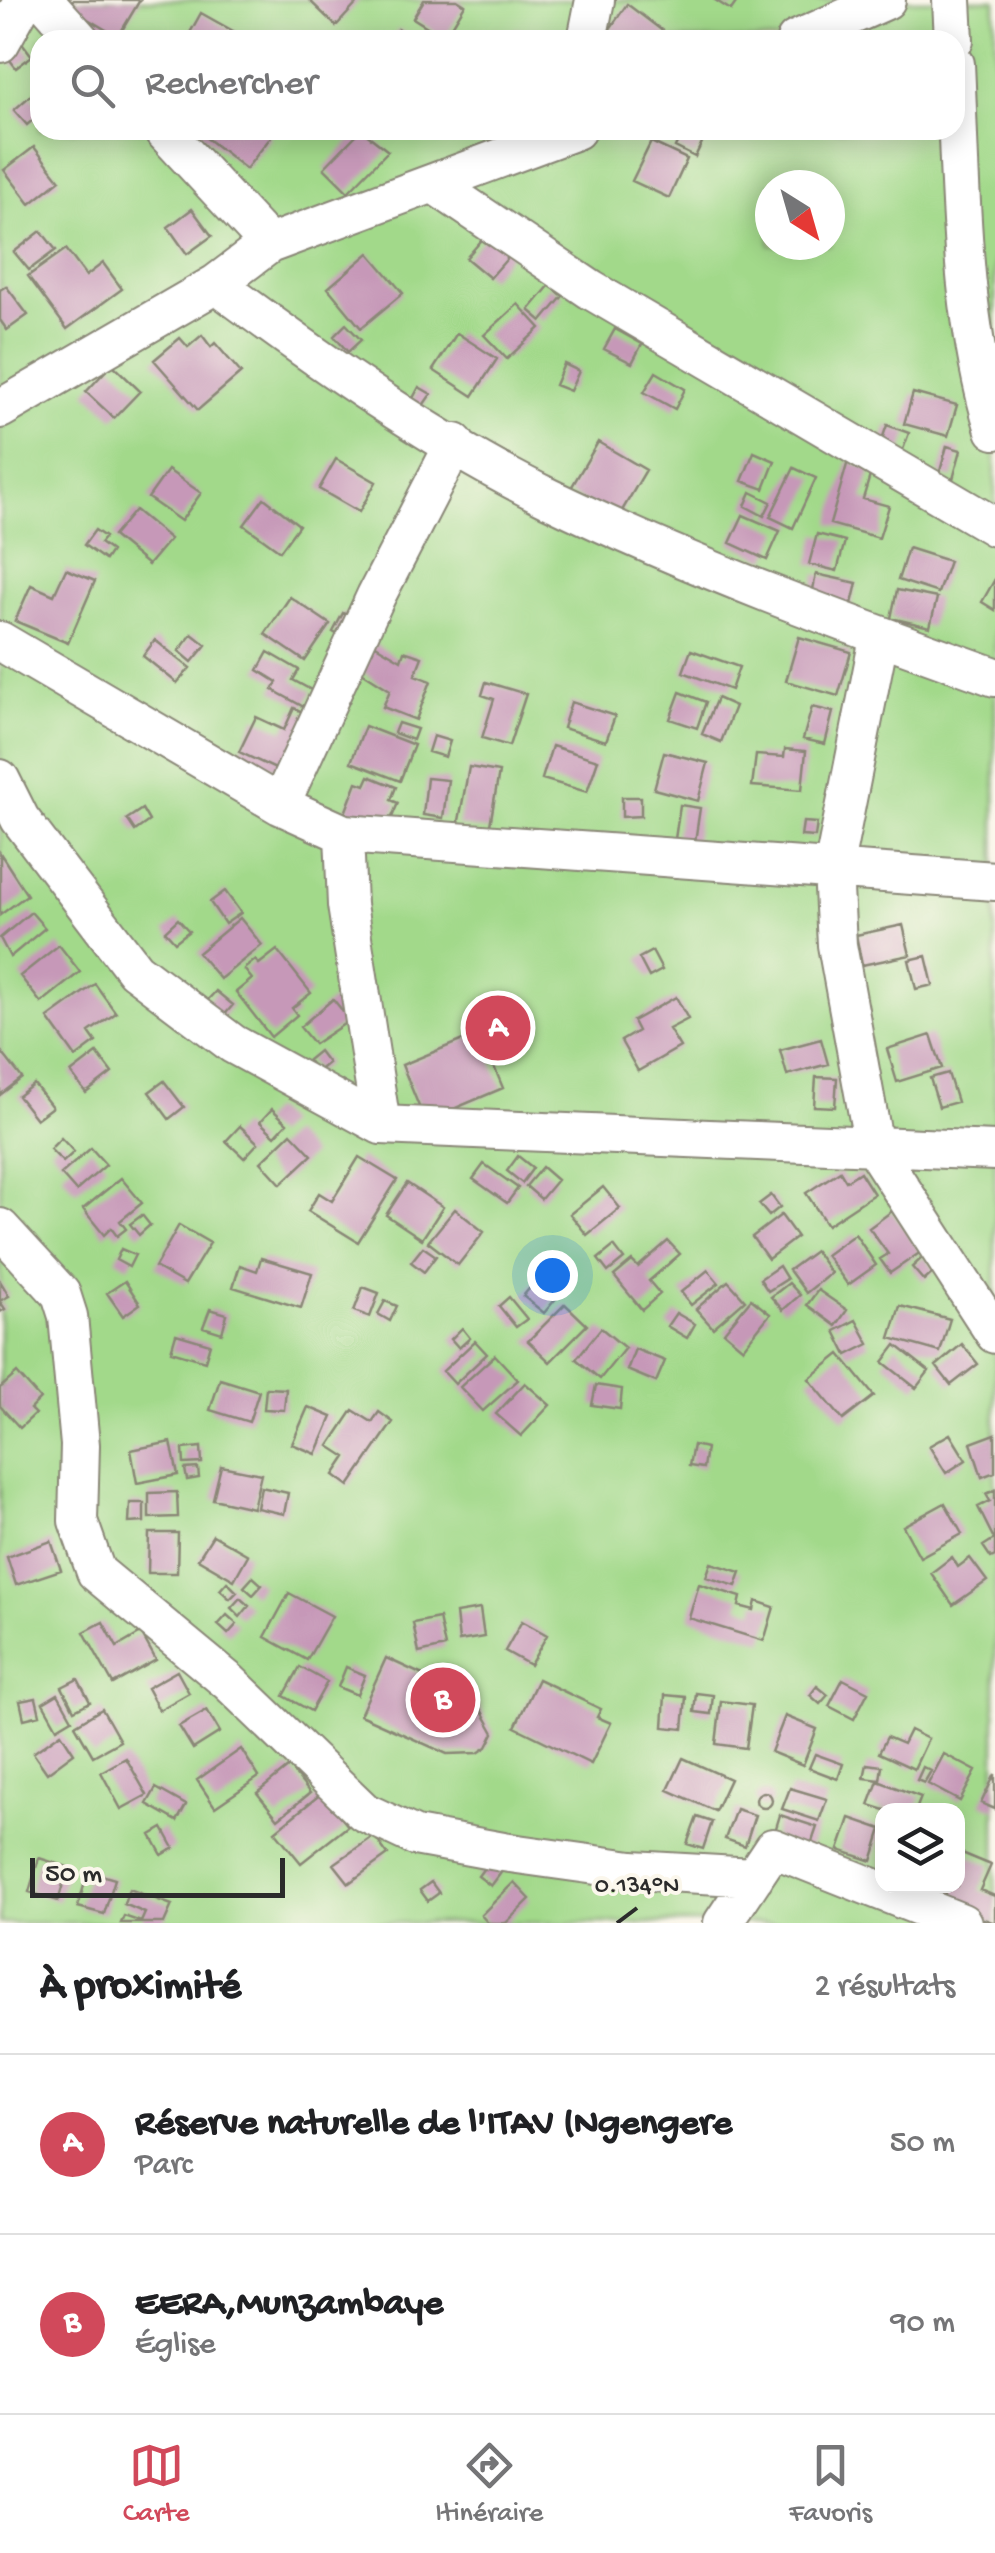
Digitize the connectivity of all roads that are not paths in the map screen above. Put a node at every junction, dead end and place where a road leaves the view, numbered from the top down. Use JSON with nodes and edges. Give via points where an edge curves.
{"nodes":[{"id":1,"x":24,"y":0,"type":"edge"},
{"id":2,"x":44,"y":0,"type":"edge"},
{"id":3,"x":595,"y":0,"type":"edge"},
{"id":4,"x":886,"y":0,"type":"edge"},
{"id":5,"x":952,"y":0,"type":"edge"},
{"id":6,"x":71,"y":30,"type":"edge"},
{"id":7,"x":589,"y":30,"type":"edge"},
{"id":8,"x":818,"y":30,"type":"edge"},
{"id":9,"x":954,"y":30,"type":"edge"},
{"id":10,"x":0,"y":43,"type":"edge"},
{"id":11,"x":172,"y":140,"type":"edge"},
{"id":12,"x":549,"y":140,"type":"edge"},
{"id":13,"x":959,"y":140,"type":"edge"},
{"id":14,"x":434,"y":184,"type":"junction"},
{"id":15,"x":270,"y":244,"type":"junction"},
{"id":16,"x":216,"y":284,"type":"junction"},
{"id":17,"x":0,"y":410,"type":"edge"},
{"id":18,"x":995,"y":430,"type":"edge"},
{"id":19,"x":455,"y":443,"type":"junction"},
{"id":20,"x":995,"y":526,"type":"edge"},
{"id":21,"x":879,"y":638,"type":"junction"},
{"id":22,"x":0,"y":641,"type":"edge"},
{"id":23,"x":995,"y":677,"type":"edge"},
{"id":24,"x":0,"y":779,"type":"edge"},
{"id":25,"x":280,"y":804,"type":"junction"},
{"id":26,"x":344,"y":834,"type":"junction"},
{"id":27,"x":833,"y":870,"type":"junction"},
{"id":28,"x":995,"y":881,"type":"edge"},
{"id":29,"x":381,"y":1125,"type":"junction"},
{"id":30,"x":874,"y":1147,"type":"junction"},
{"id":31,"x":995,"y":1151,"type":"edge"},
{"id":32,"x":0,"y":1228,"type":"edge"},
{"id":33,"x":995,"y":1334,"type":"edge"},
{"id":34,"x":754,"y":1877,"type":"junction"},
{"id":35,"x":723,"y":1923,"type":"edge"},
{"id":36,"x":962,"y":1923,"type":"edge"}],
"edges":[{"from":1,"to":10,"type":"street"},
{"from":2,"to":6,"type":"street"},
{"from":3,"to":7,"type":"street"},
{"from":4,"to":8,"type":"street"},
{"from":5,"to":9,"type":"street"},
{"from":11,"to":15,"type":"street"},
{"from":12,"to":14,"type":"street"},
{"from":13,"to":18,"type":"street","via":[[964,250]]},
{"from":14,"to":15,"type":"street"},
{"from":14,"to":20,"type":"street","via":[[591,290]]},
{"from":15,"to":16,"type":"street"},
{"from":16,"to":17,"type":"street"},
{"from":16,"to":19,"type":"street","via":[[328,368]]},
{"from":19,"to":21,"type":"street","via":[[598,520]]},
{"from":19,"to":25,"type":"street"},
{"from":21,"to":23,"type":"street"},
{"from":21,"to":27,"type":"street"},
{"from":22,"to":25,"type":"street"},
{"from":24,"to":29,"type":"street","via":[[20,819],[135,970],[232,1044]]},
{"from":25,"to":26,"type":"street"},
{"from":26,"to":27,"type":"street"},
{"from":26,"to":29,"type":"street","via":[[347,905]]},
{"from":27,"to":28,"type":"street"},
{"from":27,"to":30,"type":"street","via":[[837,945]]},
{"from":29,"to":30,"type":"street"},
{"from":30,"to":31,"type":"street"},
{"from":30,"to":33,"type":"street"},
{"from":32,"to":34,"type":"street","via":[[61,1294],[68,1316],[80,1444],[78,1521],[96,1572],[228,1682],[364,1812],[416,1836],[502,1852],[632,1870]]},
{"from":34,"to":35,"type":"street"},
{"from":34,"to":36,"type":"street","via":[[773,1848]]}]}
